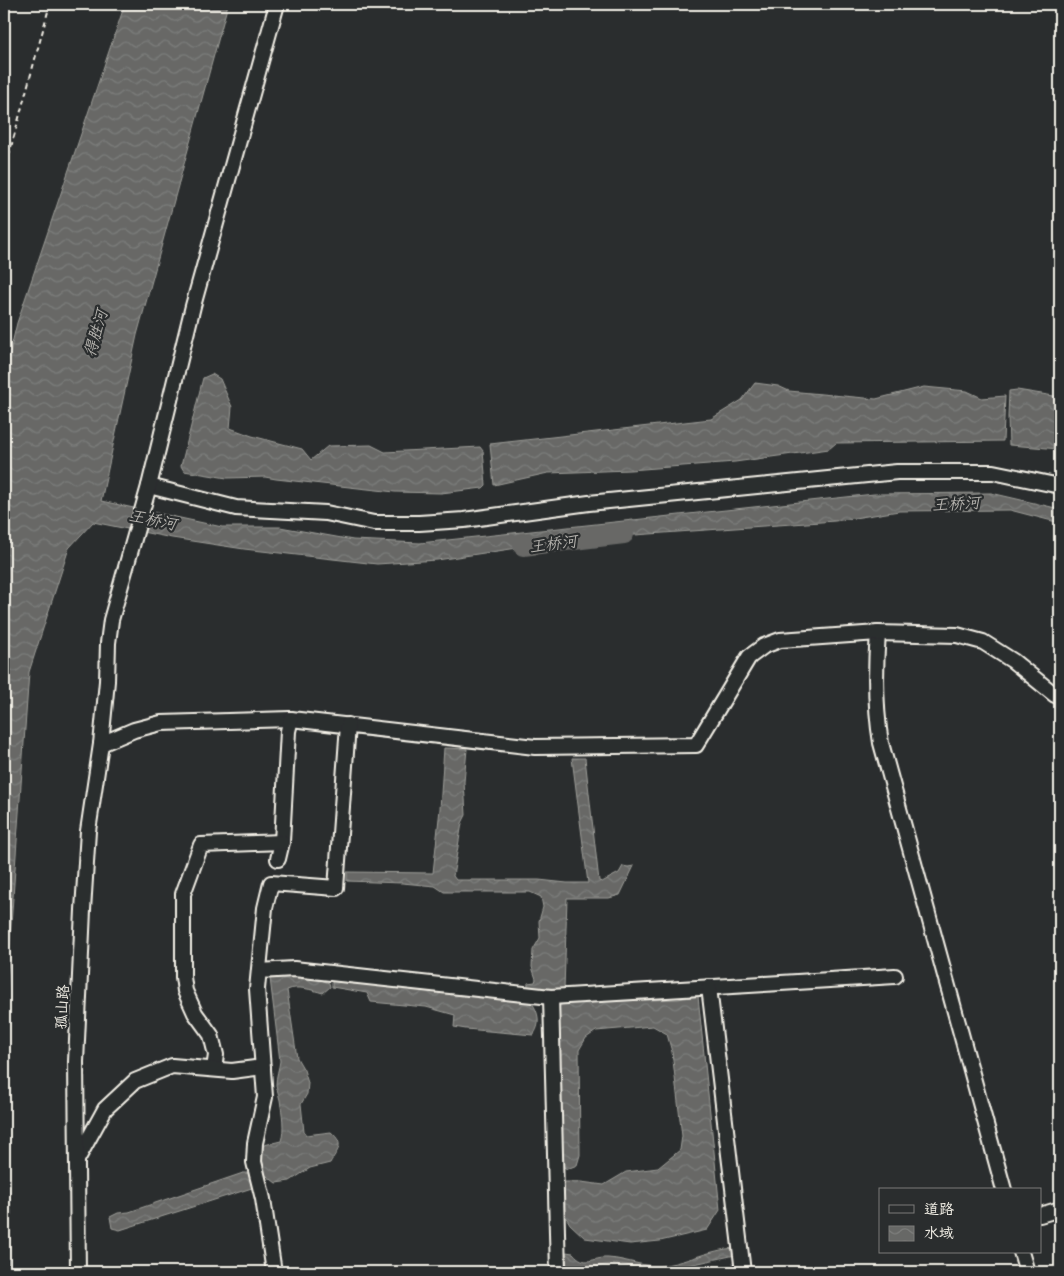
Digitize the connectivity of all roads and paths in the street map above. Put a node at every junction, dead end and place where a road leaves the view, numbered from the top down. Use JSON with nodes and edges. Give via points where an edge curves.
{"nodes":[{"id":1,"x":50,"y":4,"type":"edge"},
{"id":2,"x":277,"y":4,"type":"edge"},
{"id":3,"x":4,"y":173,"type":"edge"},
{"id":4,"x":149,"y":486,"type":"junction"},
{"id":5,"x":1060,"y":486,"type":"edge"},
{"id":6,"x":878,"y":633,"type":"junction"},
{"id":7,"x":1060,"y":696,"type":"edge"},
{"id":8,"x":291,"y":719,"type":"junction"},
{"id":9,"x":348,"y":725,"type":"junction"},
{"id":10,"x":101,"y":744,"type":"junction"},
{"id":11,"x":282,"y":842,"type":"junction"},
{"id":12,"x":278,"y":859,"type":"dead end"},
{"id":13,"x":259,"y":971,"type":"junction"},
{"id":14,"x":895,"y":976,"type":"dead end"},
{"id":15,"x":709,"y":987,"type":"junction"},
{"id":16,"x":551,"y":997,"type":"junction"},
{"id":17,"x":263,"y":1067,"type":"junction"},
{"id":18,"x":214,"y":1069,"type":"junction"},
{"id":19,"x":76,"y":1160,"type":"junction"},
{"id":20,"x":1003,"y":1188,"type":"edge"},
{"id":21,"x":1060,"y":1209,"type":"edge"},
{"id":22,"x":1042,"y":1214,"type":"edge"},
{"id":23,"x":1022,"y":1254,"type":"edge"},
{"id":24,"x":78,"y":1272,"type":"edge"},
{"id":25,"x":274,"y":1272,"type":"edge"},
{"id":26,"x":558,"y":1272,"type":"edge"},
{"id":27,"x":743,"y":1272,"type":"edge"},
{"id":28,"x":1027,"y":1272,"type":"edge"}],
"edges":[{"from":1,"to":3,"type":"path"},
{"from":2,"to":4,"type":"street","name":"孤山路","via":[[193,306]]},
{"from":4,"to":5,"type":"street","via":[[236,508],[326,513],[374,522],[419,523],[897,472],[993,472]]},
{"from":4,"to":10,"type":"street","name":"孤山路","via":[[111,620]]},
{"from":6,"to":7,"type":"street","via":[[956,635],[983,642]]},
{"from":6,"to":9,"type":"street","via":[[780,640],[764,646],[749,657],[696,745],[535,747]]},
{"from":6,"to":20,"type":"street","via":[[875,664],[880,744]]},
{"from":8,"to":9,"type":"street"},
{"from":8,"to":10,"type":"street","via":[[161,723]]},
{"from":8,"to":11,"type":"street"},
{"from":9,"to":13,"type":"street","via":[[336,888],[271,883],[265,908]]},
{"from":10,"to":19,"type":"street","name":"孤山路","via":[[88,830],[76,1062]]},
{"from":11,"to":12,"type":"street"},
{"from":11,"to":18,"type":"street","via":[[201,845],[183,894],[185,991],[195,1013],[211,1035],[216,1055]]},
{"from":13,"to":16,"type":"street","via":[[294,969]]},
{"from":13,"to":17,"type":"street","via":[[257,989]]},
{"from":14,"to":15,"type":"street"},
{"from":15,"to":16,"type":"street"},
{"from":15,"to":27,"type":"street"},
{"from":16,"to":26,"type":"street"},
{"from":17,"to":18,"type":"street"},
{"from":17,"to":25,"type":"street","via":[[265,1098],[254,1162]]},
{"from":18,"to":19,"type":"street","via":[[172,1066],[135,1081],[105,1109]]},
{"from":19,"to":24,"type":"street","name":"孤山路"},
{"from":21,"to":22,"type":"street"},
{"from":23,"to":28,"type":"street"}]}
